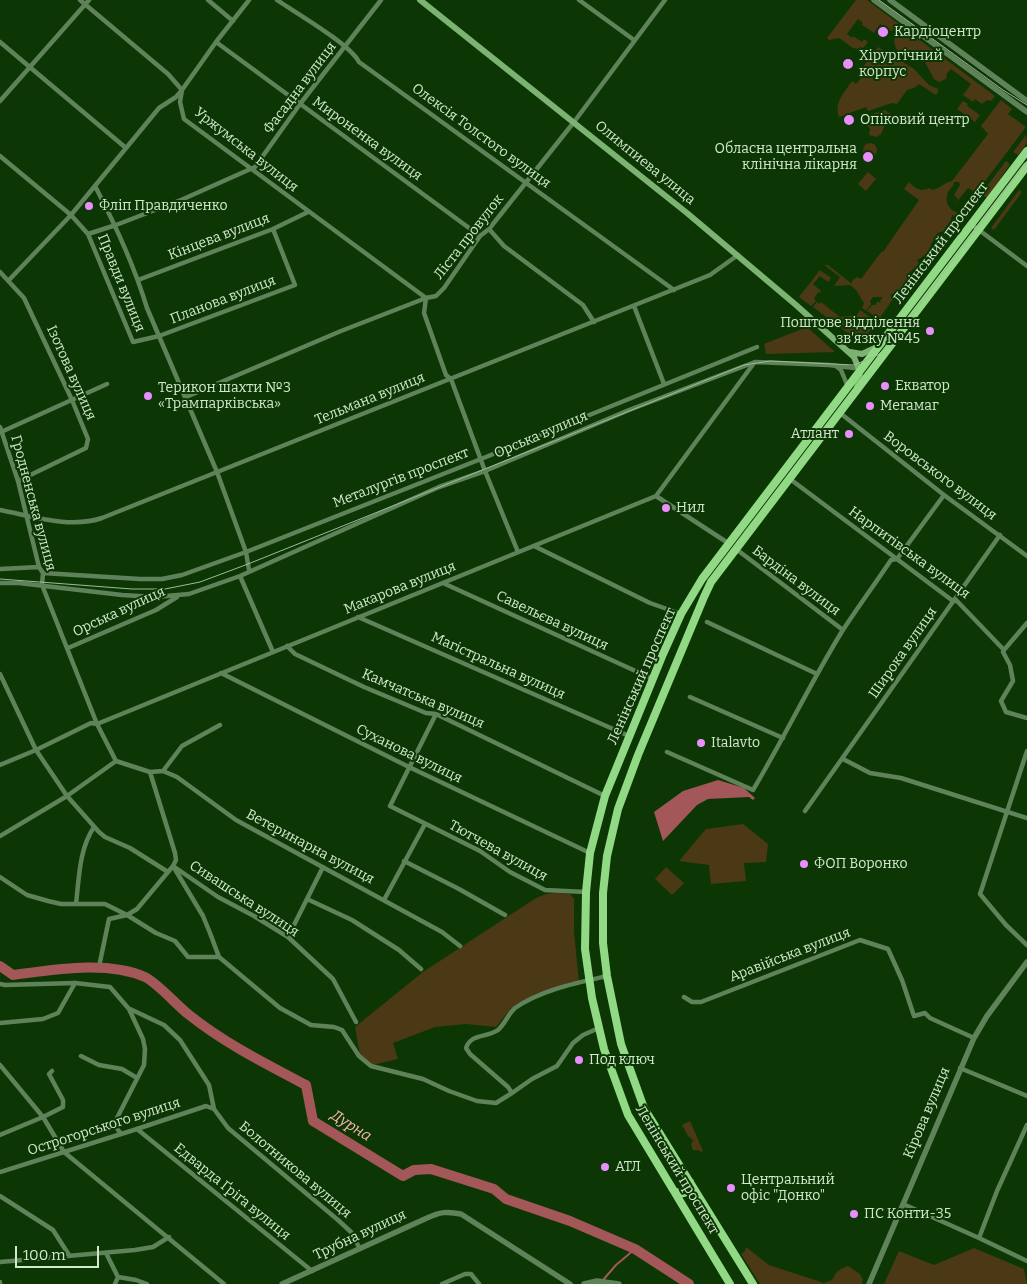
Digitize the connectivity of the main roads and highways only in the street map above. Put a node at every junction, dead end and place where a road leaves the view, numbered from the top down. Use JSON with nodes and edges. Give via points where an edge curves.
{"nodes":[{"id":1,"x":420,"y":0,"type":"edge"},
{"id":2,"x":1027,"y":151,"type":"edge"},
{"id":3,"x":1027,"y":166,"type":"edge"},
{"id":4,"x":879,"y":346,"type":"junction"},
{"id":5,"x":848,"y":351,"type":"junction"},
{"id":6,"x":859,"y":369,"type":"junction"},
{"id":7,"x":851,"y":398,"type":"junction"},
{"id":8,"x":625,"y":745,"type":"junction"},
{"id":9,"x":638,"y":755,"type":"junction"},
{"id":10,"x":618,"y":763,"type":"junction"},
{"id":11,"x":633,"y":767,"type":"junction"},
{"id":12,"x":690,"y":1182,"type":"junction"},
{"id":13,"x":674,"y":1191,"type":"junction"},
{"id":14,"x":699,"y":1197,"type":"junction"},
{"id":15,"x":683,"y":1206,"type":"junction"},
{"id":16,"x":730,"y":1284,"type":"edge"},
{"id":17,"x":753,"y":1284,"type":"edge"}],
"edges":[{"from":1,"to":5,"type":"main road","name":"Олимпиева улица","via":[[738,255]]},
{"from":2,"to":4,"type":"main road","name":"Ленінський проспект"},
{"from":3,"to":7,"type":"main road","name":"Ленінський проспект"},
{"from":4,"to":5,"type":"main road","via":[[862,354]]},
{"from":4,"to":6,"type":"main road","name":"Ленінський проспект"},
{"from":5,"to":6,"type":"main road"},
{"from":6,"to":7,"type":"main road","via":[[859,381]]},
{"from":6,"to":8,"type":"main road","name":"Ленінський проспект","via":[[848,388],[702,579],[682,614]]},
{"from":7,"to":9,"type":"main road","name":"Ленінський проспект","via":[[712,582]]},
{"from":8,"to":9,"type":"main road","via":[[625,755],[632,758]]},
{"from":8,"to":10,"type":"main road","name":"Ленінський проспект"},
{"from":9,"to":11,"type":"main road","name":"Ленінський проспект"},
{"from":10,"to":11,"type":"main road","via":[[624,759]]},
{"from":10,"to":13,"type":"main road","name":"Ленінський проспект","via":[[605,796],[590,853],[586,892],[589,980],[604,1049],[628,1115]]},
{"from":11,"to":12,"type":"main road","name":"Ленінський проспект","via":[[618,809],[607,856],[603,903],[607,976],[621,1044],[634,1082],[647,1114]]},
{"from":12,"to":13,"type":"main road","via":[[686,1193]]},
{"from":12,"to":14,"type":"main road","name":"Ленінський проспект"},
{"from":13,"to":15,"type":"main road","name":"Ленінський проспект"},
{"from":14,"to":15,"type":"main road","via":[[692,1195],[684,1199]]},
{"from":14,"to":17,"type":"main road","name":"Ленінський проспект"},
{"from":15,"to":16,"type":"main road","name":"Ленінський проспект"}]}
